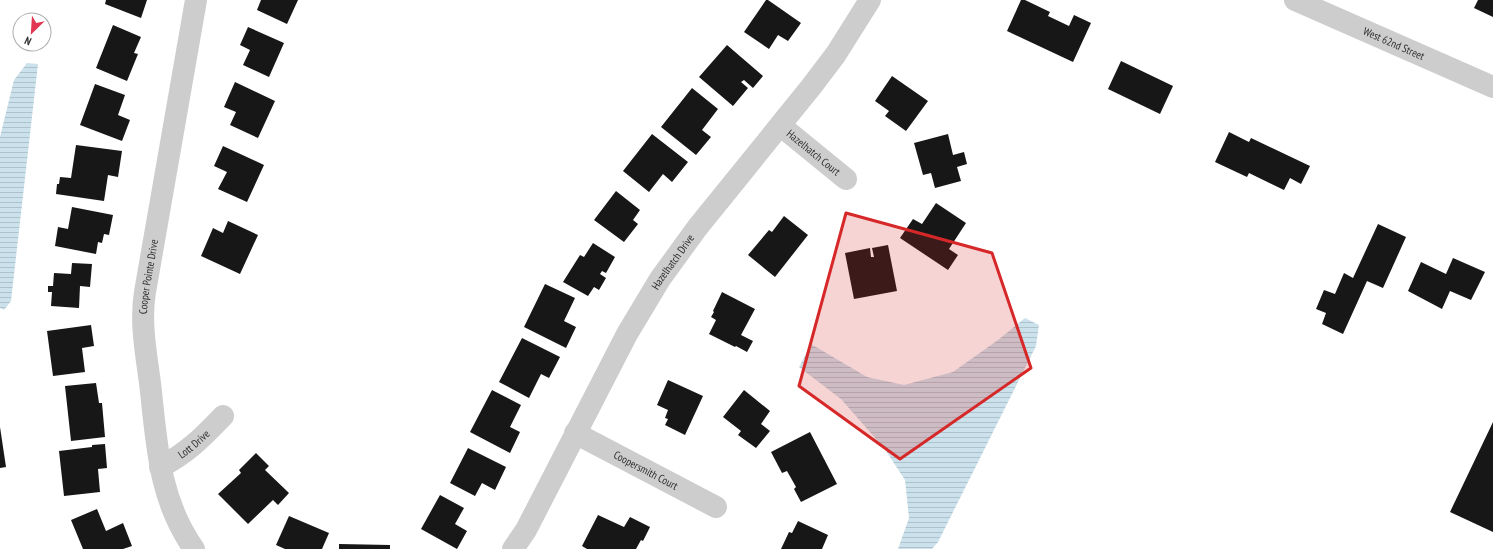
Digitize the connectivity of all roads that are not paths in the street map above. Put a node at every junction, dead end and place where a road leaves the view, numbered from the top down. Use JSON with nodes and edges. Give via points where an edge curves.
{"nodes":[{"id":1,"x":196,"y":0,"type":"edge"},
{"id":2,"x":870,"y":0,"type":"edge"},
{"id":3,"x":1295,"y":0,"type":"edge"},
{"id":4,"x":1493,"y":88,"type":"edge"},
{"id":5,"x":781,"y":126,"type":"junction"},
{"id":6,"x":846,"y":179,"type":"dead end"},
{"id":7,"x":223,"y":416,"type":"dead end"},
{"id":8,"x":575,"y":433,"type":"junction"},
{"id":9,"x":160,"y":467,"type":"junction"},
{"id":10,"x":716,"y":508,"type":"dead end"},
{"id":11,"x":194,"y":549,"type":"edge"},
{"id":12,"x":513,"y":549,"type":"edge"}],
"edges":[{"from":1,"to":9,"type":"street","name":"Cooper Pointe Drive","via":[[144,299],[143,331]]},
{"from":2,"to":5,"type":"street","name":"Hazelhatch Drive","via":[[836,54]]},
{"from":3,"to":4,"type":"street","name":"West 62nd Street"},
{"from":5,"to":6,"type":"street","name":"Hazelhatch Court"},
{"from":5,"to":8,"type":"street","name":"Hazelhatch Drive","via":[[697,228],[660,279],[627,334]]},
{"from":7,"to":9,"type":"street","name":"Lott Drive","via":[[190,449]]},
{"from":8,"to":10,"type":"street","name":"Coopersmith Court"},
{"from":8,"to":12,"type":"street","name":"Hazelhatch Drive","via":[[526,530]]},
{"from":9,"to":11,"type":"street","name":"Cooper Pointe Drive","via":[[171,506]]}]}
